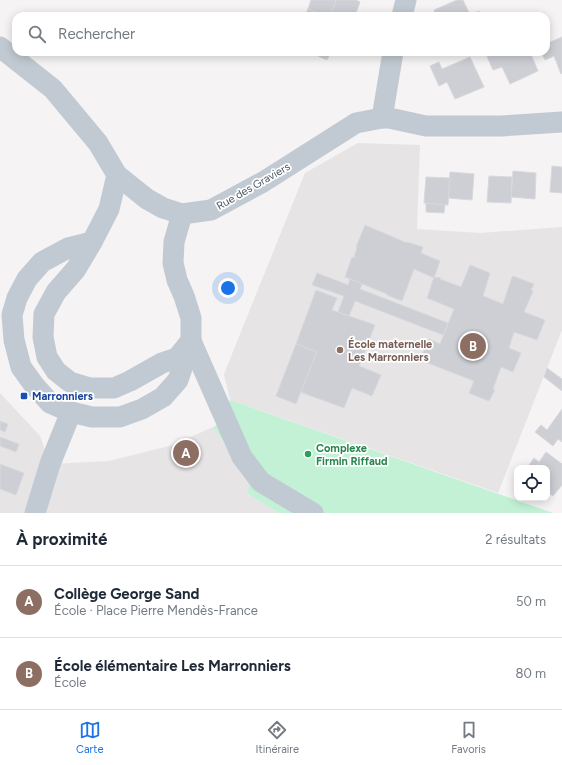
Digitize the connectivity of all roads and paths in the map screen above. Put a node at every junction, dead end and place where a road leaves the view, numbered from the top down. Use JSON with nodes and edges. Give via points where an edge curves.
{"nodes":[{"id":1,"x":406,"y":0,"type":"edge"},
{"id":2,"x":403,"y":12,"type":"edge"},
{"id":3,"x":0,"y":47,"type":"edge"},
{"id":4,"x":392,"y":56,"type":"edge"},
{"id":5,"x":382,"y":118,"type":"junction"},
{"id":6,"x":562,"y":122,"type":"edge"},
{"id":7,"x":117,"y":175,"type":"junction"},
{"id":8,"x":182,"y":214,"type":"junction"},
{"id":9,"x":92,"y":242,"type":"junction"},
{"id":10,"x":6,"y":314,"type":"edge"},
{"id":11,"x":191,"y":340,"type":"junction"},
{"id":12,"x":71,"y":412,"type":"junction"},
{"id":13,"x":34,"y":513,"type":"edge"},
{"id":14,"x":313,"y":513,"type":"edge"}],
"edges":[{"from":1,"to":2,"type":"street"},
{"from":3,"to":7,"type":"street","name":"Rue des Graviers","via":[[53,89],[98,142]]},
{"from":4,"to":5,"type":"street"},
{"from":5,"to":6,"type":"street","name":"Rue des Graviers","via":[[426,126],[502,126]]},
{"from":5,"to":8,"type":"street","name":"Rue des Graviers","via":[[356,122],[263,182],[211,210]]},
{"from":7,"to":8,"type":"street","name":"Rue des Graviers","via":[[147,200]]},
{"from":7,"to":9,"type":"street","via":[[109,209]]},
{"from":8,"to":11,"type":"street","via":[[174,242],[173,263],[191,318]]},
{"from":9,"to":10,"type":"street","via":[[68,248],[42,262],[27,279]]},
{"from":9,"to":11,"type":"street","via":[[76,269],[56,292],[44,314],[43,337],[47,357],[56,371],[70,382],[90,388],[114,388],[145,371],[177,358]]},
{"from":10,"to":12,"type":"street","via":[[21,367],[50,403]]},
{"from":11,"to":12,"type":"street","via":[[178,380],[163,397],[142,409],[120,417],[92,417]]},
{"from":11,"to":14,"type":"street","via":[[242,457],[260,482]]},
{"from":12,"to":13,"type":"street"}]}
